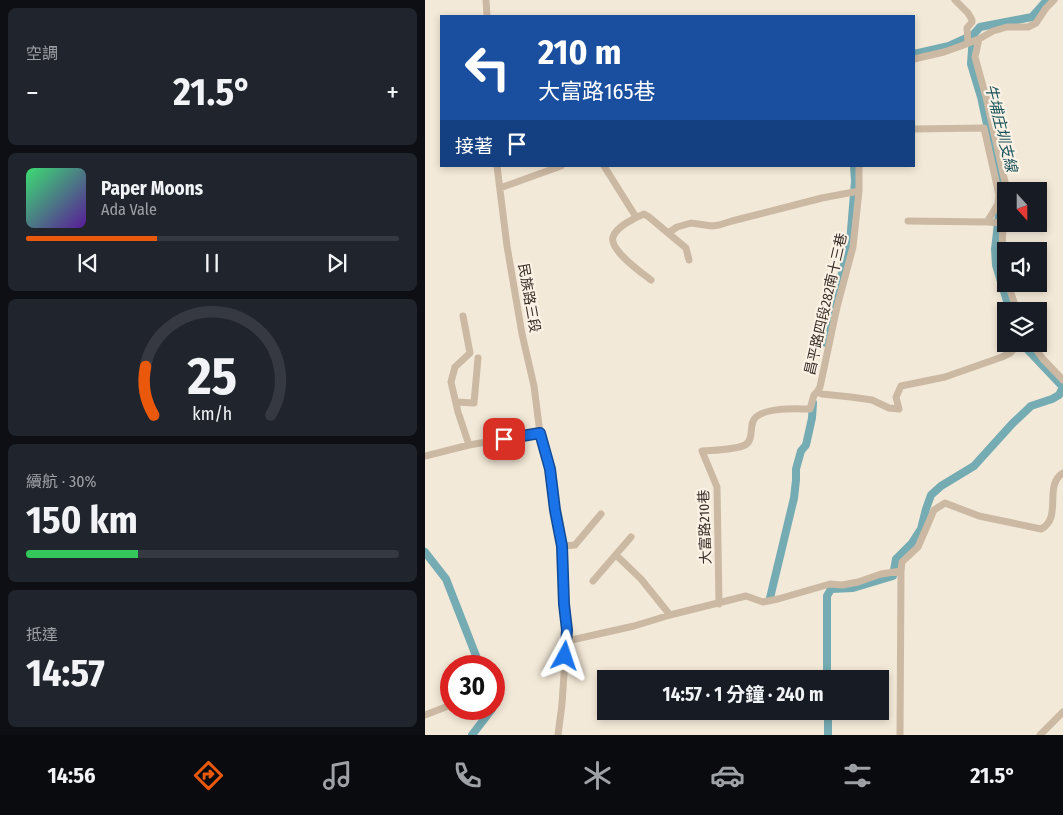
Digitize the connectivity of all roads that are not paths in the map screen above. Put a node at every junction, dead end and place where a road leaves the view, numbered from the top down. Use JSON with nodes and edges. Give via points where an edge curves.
{"nodes":[{"id":1,"x":486,"y":0,"type":"edge"},
{"id":2,"x":955,"y":0,"type":"edge"},
{"id":3,"x":1054,"y":0,"type":"edge"},
{"id":4,"x":487,"y":15,"type":"edge"},
{"id":5,"x":979,"y":39,"type":"junction"},
{"id":6,"x":968,"y":43,"type":"junction"},
{"id":7,"x":915,"y":59,"type":"edge"},
{"id":8,"x":915,"y":129,"type":"edge"},
{"id":9,"x":497,"y":167,"type":"edge"},
{"id":10,"x":558,"y":167,"type":"edge"},
{"id":11,"x":605,"y":167,"type":"edge"},
{"id":12,"x":859,"y":167,"type":"edge"},
{"id":13,"x":1005,"y":182,"type":"edge"},
{"id":14,"x":501,"y":188,"type":"junction"},
{"id":15,"x":859,"y":190,"type":"junction"},
{"id":16,"x":636,"y":217,"type":"junction"},
{"id":17,"x":907,"y":221,"type":"dead end"},
{"id":18,"x":987,"y":222,"type":"junction"},
{"id":19,"x":997,"y":222,"type":"edge"},
{"id":20,"x":668,"y":233,"type":"junction"},
{"id":21,"x":689,"y":260,"type":"dead end"},
{"id":22,"x":651,"y":280,"type":"dead end"},
{"id":23,"x":463,"y":316,"type":"dead end"},
{"id":24,"x":1011,"y":352,"type":"edge"},
{"id":25,"x":1038,"y":352,"type":"edge"},
{"id":26,"x":478,"y":358,"type":"dead end"},
{"id":27,"x":1063,"y":380,"type":"edge"},
{"id":28,"x":817,"y":392,"type":"junction"},
{"id":29,"x":456,"y":402,"type":"junction"},
{"id":30,"x":540,"y":433,"type":"junction"},
{"id":31,"x":469,"y":445,"type":"junction"},
{"id":32,"x":425,"y":456,"type":"edge"},
{"id":33,"x":1063,"y":473,"type":"edge"},
{"id":34,"x":601,"y":514,"type":"dead end"},
{"id":35,"x":631,"y":537,"type":"dead end"},
{"id":36,"x":562,"y":546,"type":"junction"},
{"id":37,"x":616,"y":555,"type":"junction"},
{"id":38,"x":899,"y":571,"type":"junction"},
{"id":39,"x":593,"y":581,"type":"dead end"},
{"id":40,"x":719,"y":604,"type":"junction"},
{"id":41,"x":670,"y":615,"type":"junction"},
{"id":42,"x":567,"y":641,"type":"junction"},
{"id":43,"x":440,"y":709,"type":"edge"},
{"id":44,"x":1063,"y":712,"type":"edge"},
{"id":45,"x":425,"y":715,"type":"edge"},
{"id":46,"x":558,"y":735,"type":"edge"},
{"id":47,"x":900,"y":735,"type":"edge"},
{"id":48,"x":1040,"y":735,"type":"edge"}],
"edges":[{"from":1,"to":4,"type":"street"},
{"from":2,"to":6,"type":"street","via":[[972,20],[967,28]]},
{"from":3,"to":5,"type":"street","via":[[1028,28],[1007,27]]},
{"from":5,"to":6,"type":"street"},
{"from":5,"to":13,"type":"street","via":[[975,57]]},
{"from":6,"to":7,"type":"street"},
{"from":8,"to":18,"type":"street","via":[[984,128],[999,195],[998,204]]},
{"from":9,"to":14,"type":"street","name":"民族路三段"},
{"from":10,"to":14,"type":"street"},
{"from":11,"to":16,"type":"street"},
{"from":12,"to":15,"type":"street","name":"昌平路四段282南十三巷"},
{"from":14,"to":30,"type":"street","name":"民族路三段","via":[[507,246]]},
{"from":15,"to":20,"type":"street","via":[[719,225],[691,223]]},
{"from":15,"to":28,"type":"street","name":"昌平路四段282南十三巷","via":[[853,247]]},
{"from":16,"to":20,"type":"street","via":[[643,214],[649,217]]},
{"from":16,"to":22,"type":"street","via":[[619,229],[613,237],[613,244]]},
{"from":17,"to":18,"type":"street"},
{"from":18,"to":19,"type":"street"},
{"from":20,"to":21,"type":"street","via":[[686,248]]},
{"from":23,"to":29,"type":"street","via":[[470,353],[455,367],[451,382]]},
{"from":24,"to":28,"type":"street","name":"昌平路四段282南十三巷","via":[[945,377],[901,386],[896,397],[899,409],[872,400]]},
{"from":25,"to":27,"type":"street"},
{"from":26,"to":29,"type":"street","via":[[474,403]]},
{"from":28,"to":40,"type":"street","name":"大富路210巷","via":[[810,409],[773,409],[756,417],[747,445],[702,451],[717,486]]},
{"from":29,"to":31,"type":"street"},
{"from":30,"to":31,"type":"street"},
{"from":30,"to":36,"type":"street","name":"民族路三段","via":[[550,469]]},
{"from":31,"to":32,"type":"street"},
{"from":33,"to":38,"type":"street","via":[[1054,484],[1051,520],[1047,526],[1041,529],[972,514],[945,504],[934,510],[917,547],[902,562]]},
{"from":34,"to":36,"type":"street","via":[[575,545]]},
{"from":35,"to":37,"type":"street"},
{"from":36,"to":42,"type":"street","name":"民族路三段"},
{"from":37,"to":39,"type":"street"},
{"from":37,"to":41,"type":"street","via":[[641,579]]},
{"from":38,"to":40,"type":"street","via":[[763,602],[746,596]]},
{"from":38,"to":47,"type":"street"},
{"from":40,"to":41,"type":"street"},
{"from":41,"to":42,"type":"street"},
{"from":42,"to":46,"type":"street","name":"民族路三段"},
{"from":43,"to":45,"type":"street"},
{"from":44,"to":48,"type":"street"}]}
